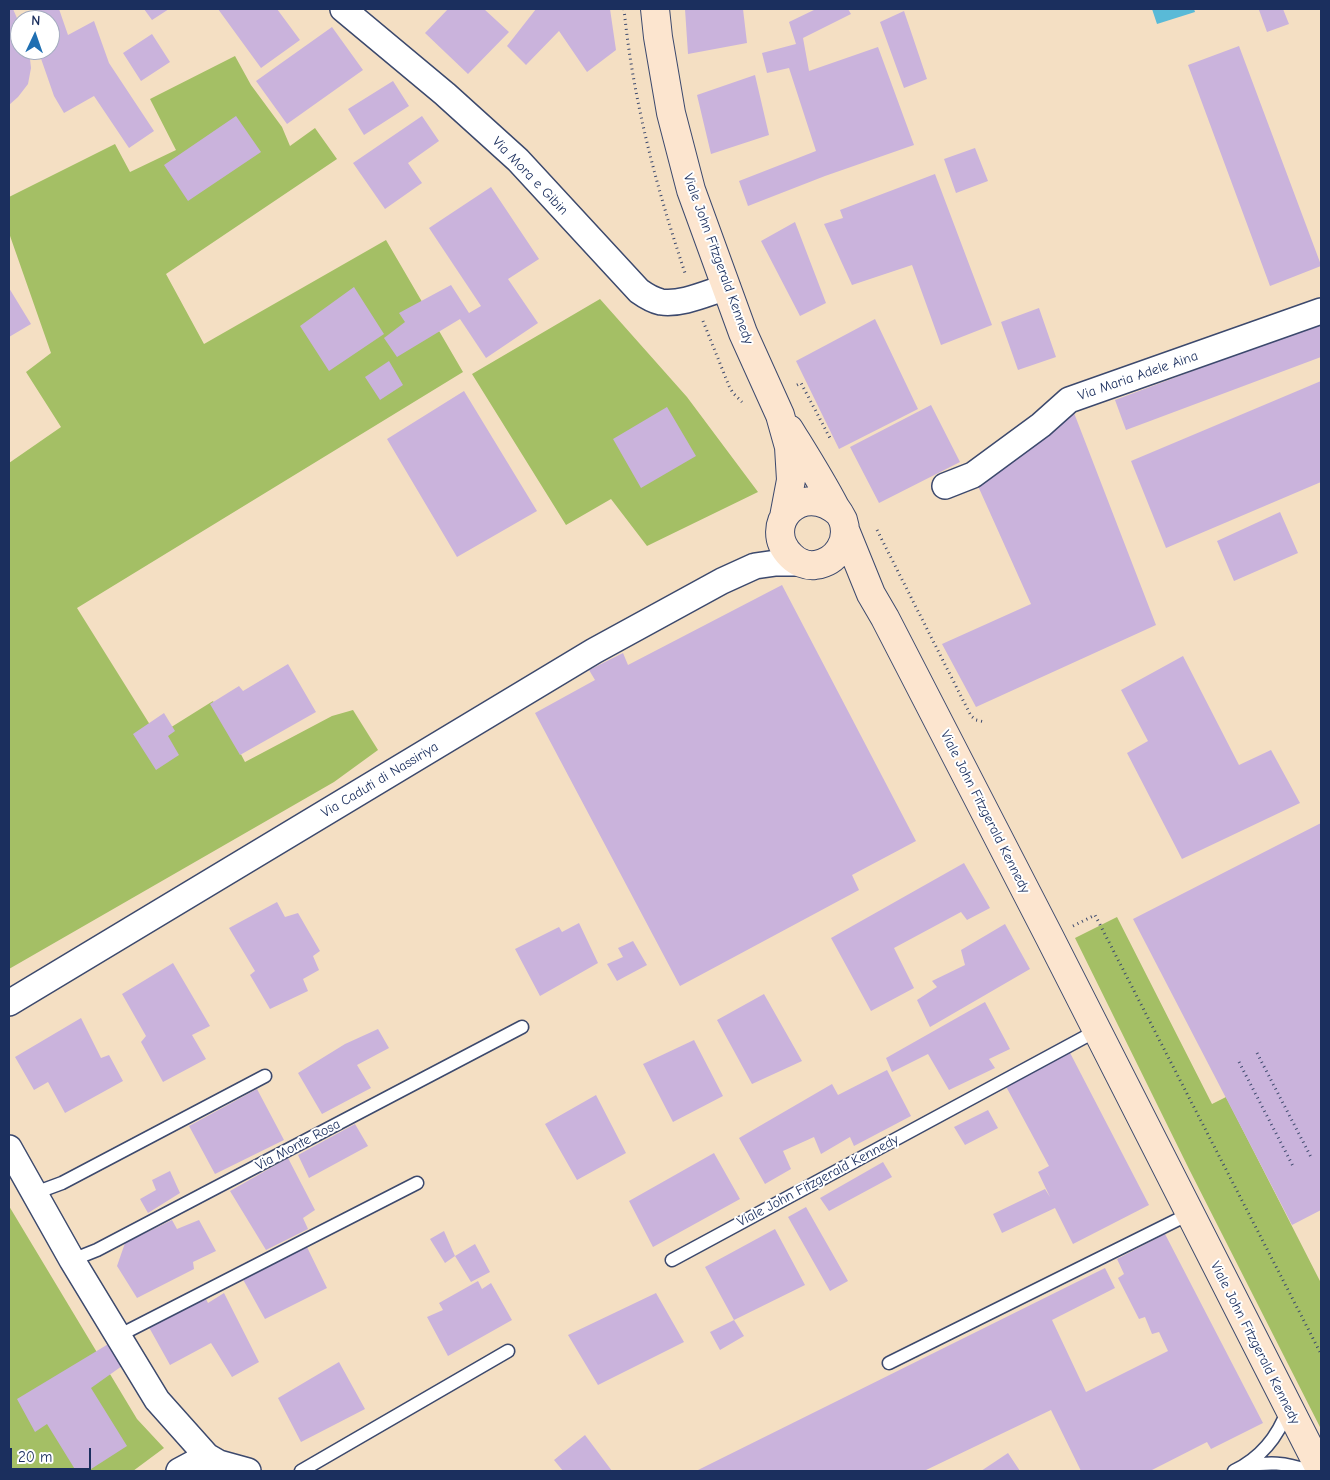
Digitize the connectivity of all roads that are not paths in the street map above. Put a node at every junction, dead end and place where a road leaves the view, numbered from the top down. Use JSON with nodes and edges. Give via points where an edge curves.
{"nodes":[{"id":1,"x":343,"y":9,"type":"edge"},
{"id":2,"x":655,"y":9,"type":"edge"},
{"id":3,"x":727,"y":287,"type":"junction"},
{"id":4,"x":1321,"y":311,"type":"edge"},
{"id":5,"x":780,"y":415,"type":"junction"},
{"id":6,"x":945,"y":486,"type":"dead end"},
{"id":7,"x":783,"y":521,"type":"junction"},
{"id":8,"x":842,"y":522,"type":"junction"},
{"id":9,"x":808,"y":564,"type":"junction"},
{"id":10,"x":755,"y":566,"type":"junction"},
{"id":11,"x":871,"y":594,"type":"junction"},
{"id":12,"x":9,"y":1003,"type":"edge"},
{"id":13,"x":522,"y":1027,"type":"dead end"},
{"id":14,"x":1096,"y":1031,"type":"junction"},
{"id":15,"x":265,"y":1076,"type":"dead end"},
{"id":16,"x":9,"y":1148,"type":"edge"},
{"id":17,"x":417,"y":1183,"type":"dead end"},
{"id":18,"x":35,"y":1194,"type":"junction"},
{"id":19,"x":1189,"y":1214,"type":"junction"},
{"id":20,"x":72,"y":1260,"type":"junction"},
{"id":21,"x":672,"y":1260,"type":"dead end"},
{"id":22,"x":118,"y":1336,"type":"junction"},
{"id":23,"x":508,"y":1351,"type":"dead end"},
{"id":24,"x":889,"y":1363,"type":"dead end"},
{"id":25,"x":1289,"y":1408,"type":"junction"},
{"id":26,"x":207,"y":1456,"type":"junction"},
{"id":27,"x":1242,"y":1470,"type":"edge"},
{"id":28,"x":179,"y":1471,"type":"edge"},
{"id":29,"x":248,"y":1471,"type":"edge"},
{"id":30,"x":301,"y":1471,"type":"edge"},
{"id":31,"x":1309,"y":1471,"type":"edge"},
{"id":32,"x":1321,"y":1471,"type":"edge"}],
"edges":[{"from":1,"to":3,"type":"street","name":"Via Mora e Gibin","via":[[518,160],[644,295],[669,302]]},
{"from":2,"to":3,"type":"main road","name":"Viale John Fitzgerald Kennedy","via":[[671,113],[690,190]]},
{"from":3,"to":5,"type":"main road","name":"Viale John Fitzgerald Kennedy","via":[[743,333]]},
{"from":4,"to":6,"type":"street","name":"Via Maria Adele Aina","via":[[1069,400],[973,475]]},
{"from":5,"to":7,"type":"main road","name":"Viale John Fitzgerald Kennedy","via":[[789,447],[791,480]]},
{"from":5,"to":8,"type":"main road","name":"Viale John Fitzgerald Kennedy","via":[[818,475]]},
{"from":7,"to":8,"type":"main road","via":[[791,509],[810,500],[831,506]]},
{"from":7,"to":9,"type":"main road","name":"Viale John Fitzgerald Kennedy","via":[[782,544],[794,559]]},
{"from":7,"to":10,"type":"street","name":"Via Caduti di Nassiriya","via":[[767,552]]},
{"from":8,"to":9,"type":"main road","via":[[844,541],[840,550],[824,563]]},
{"from":8,"to":11,"type":"main road","name":"Viale John Fitzgerald Kennedy"},
{"from":9,"to":10,"type":"street","name":"Via Caduti di Nassiriya"},
{"from":9,"to":11,"type":"main road","name":"Viale John Fitzgerald Kennedy","via":[[837,572]]},
{"from":10,"to":12,"type":"street","name":"Via Caduti di Nassiriya","via":[[594,652]]},
{"from":11,"to":14,"type":"main road","name":"Viale John Fitzgerald Kennedy"},
{"from":13,"to":20,"type":"lane","name":"Via Monte Rosa","via":[[97,1250]]},
{"from":14,"to":19,"type":"main road","name":"Viale John Fitzgerald Kennedy"},
{"from":14,"to":21,"type":"lane","name":"Viale John Fitzgerald Kennedy"},
{"from":15,"to":18,"type":"lane","via":[[62,1183]]},
{"from":16,"to":18,"type":"street"},
{"from":17,"to":22,"type":"lane"},
{"from":18,"to":20,"type":"street"},
{"from":19,"to":24,"type":"lane"},
{"from":19,"to":25,"type":"main road","name":"Viale John Fitzgerald Kennedy"},
{"from":20,"to":22,"type":"street"},
{"from":22,"to":26,"type":"street","via":[[157,1400]]},
{"from":23,"to":30,"type":"lane"},
{"from":25,"to":27,"type":"lane","via":[[1282,1427],[1266,1448]]},
{"from":25,"to":32,"type":"main road","name":"Viale John Fitzgerald Kennedy"},
{"from":26,"to":28,"type":"street"},
{"from":26,"to":29,"type":"street"},
{"from":27,"to":31,"type":"lane","via":[[1271,1462]]}]}
